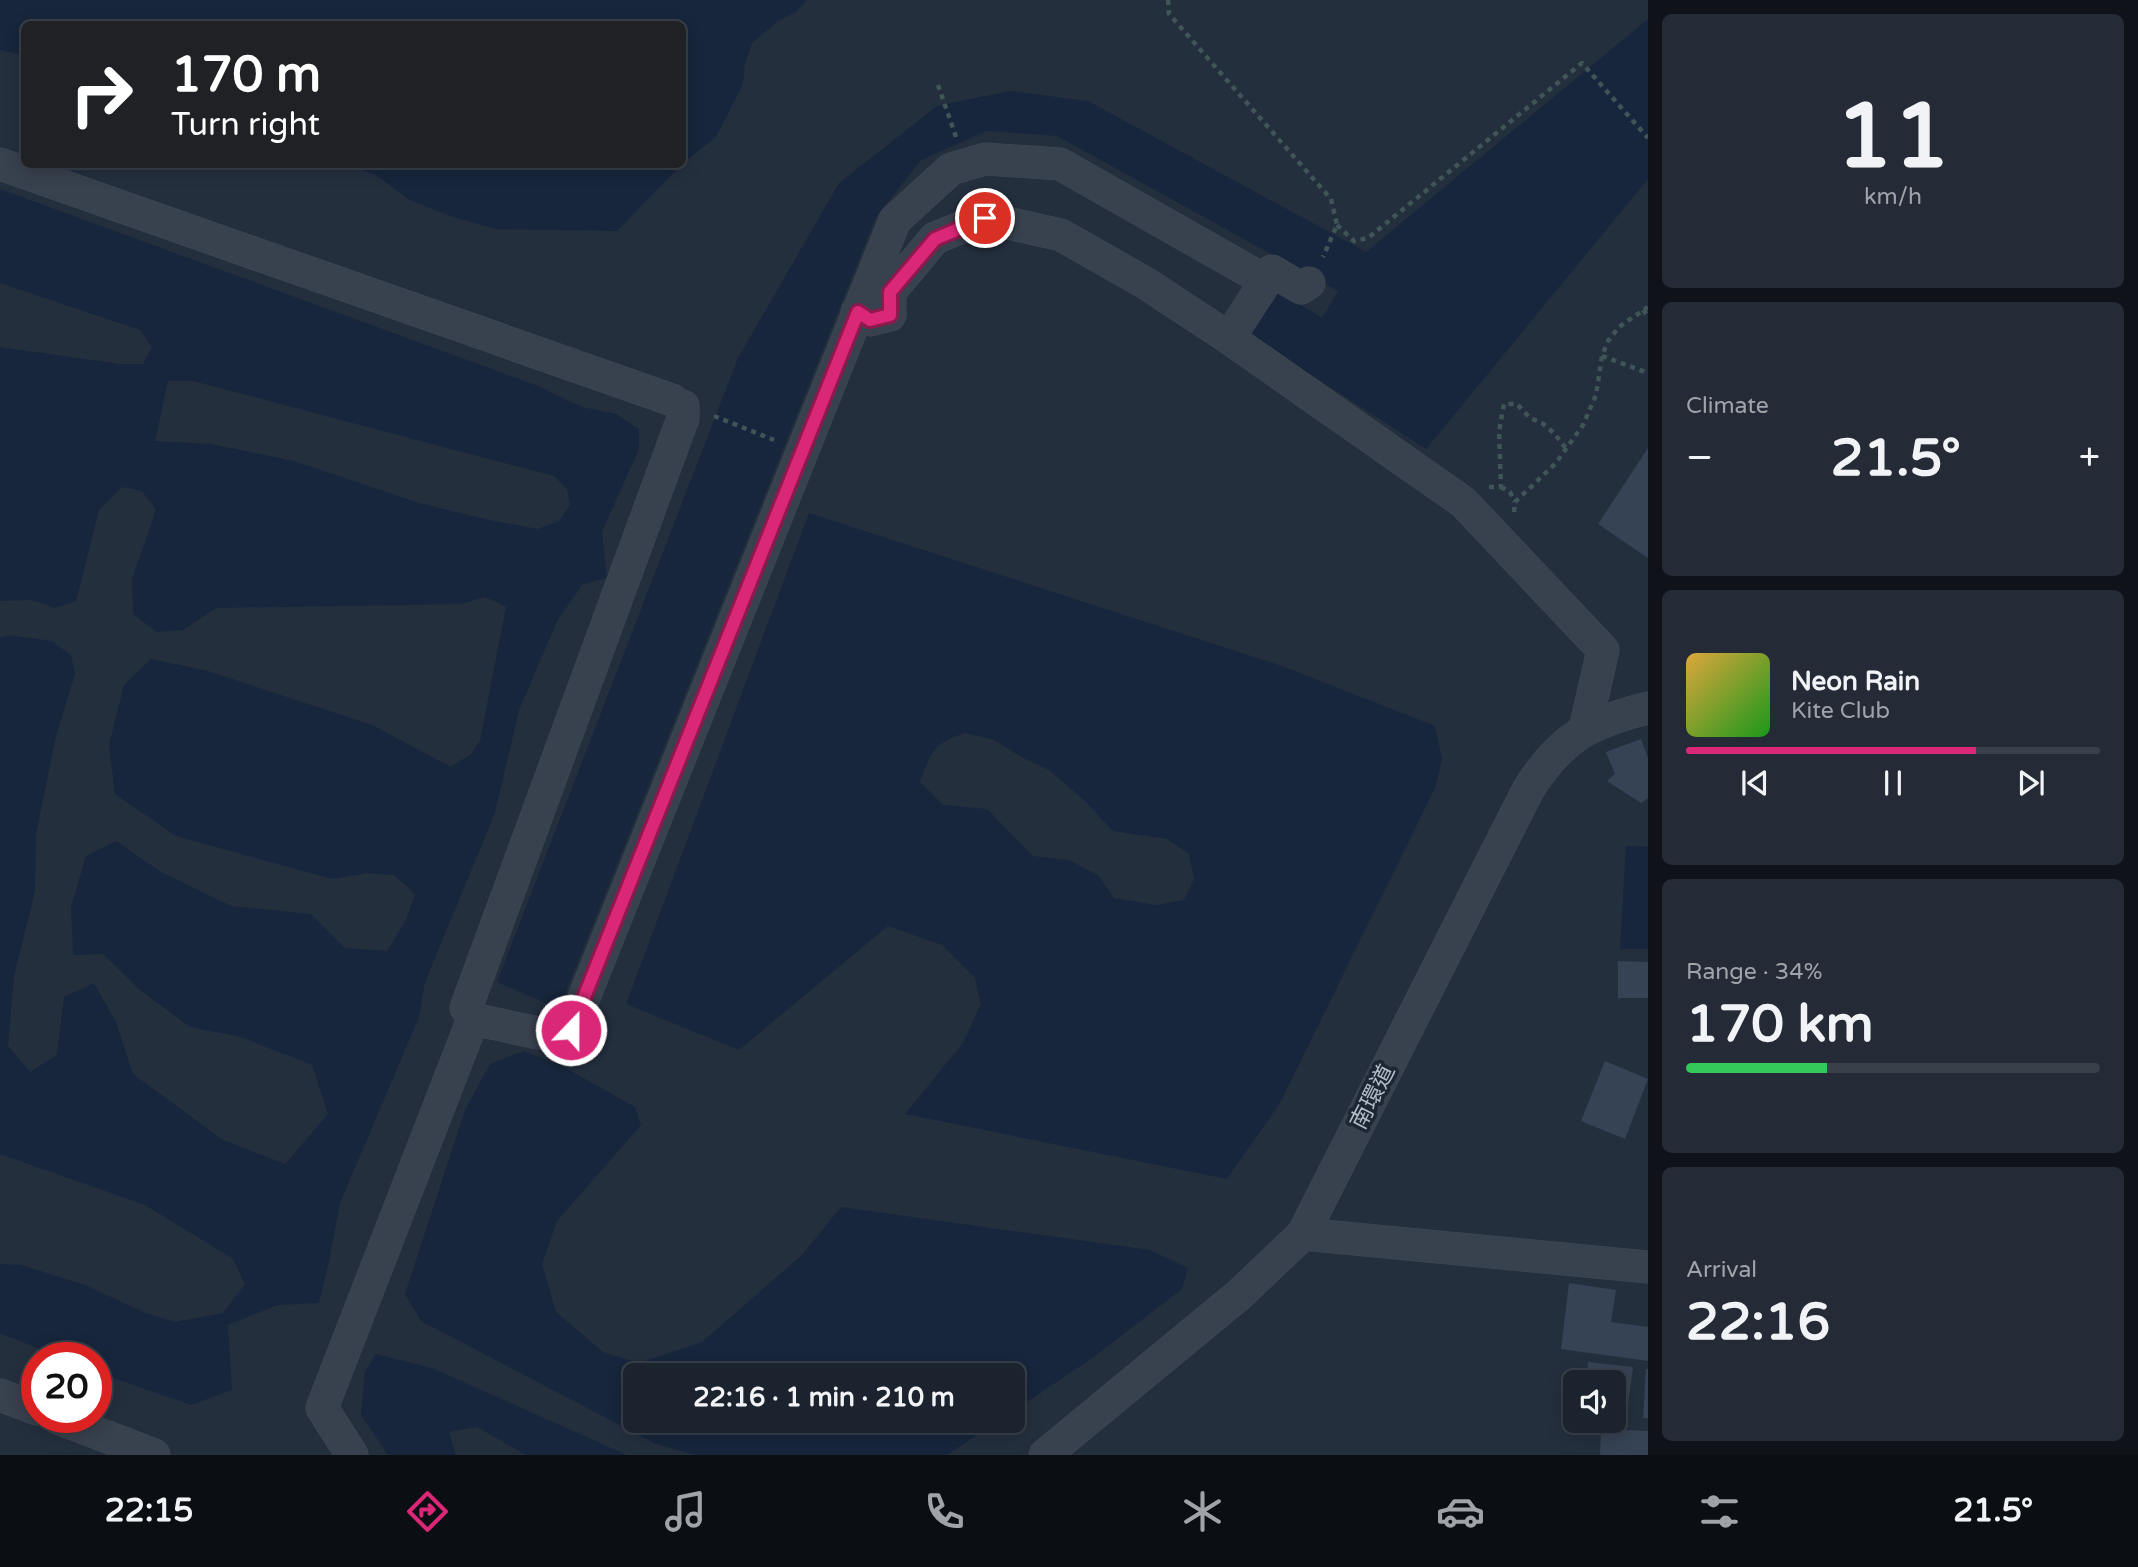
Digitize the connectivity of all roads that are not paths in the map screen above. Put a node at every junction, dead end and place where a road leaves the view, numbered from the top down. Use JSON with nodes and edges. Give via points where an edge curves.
{"nodes":[{"id":1,"x":0,"y":164,"type":"edge"},
{"id":2,"x":1266,"y":281,"type":"junction"},
{"id":3,"x":1309,"y":283,"type":"dead end"},
{"id":4,"x":858,"y":312,"type":"junction"},
{"id":5,"x":1229,"y":338,"type":"junction"},
{"id":6,"x":1648,"y":708,"type":"edge"},
{"id":7,"x":1585,"y":729,"type":"junction"},
{"id":8,"x":473,"y":1020,"type":"junction"},
{"id":9,"x":1303,"y":1234,"type":"junction"},
{"id":10,"x":1648,"y":1267,"type":"edge"},
{"id":11,"x":0,"y":1395,"type":"edge"},
{"id":12,"x":21,"y":1403,"type":"edge"},
{"id":13,"x":97,"y":1433,"type":"edge"},
{"id":14,"x":154,"y":1455,"type":"edge"},
{"id":15,"x":352,"y":1455,"type":"edge"},
{"id":16,"x":1045,"y":1455,"type":"edge"}],
"edges":[{"from":1,"to":8,"type":"street","via":[[688,407],[466,1008]]},
{"from":2,"to":3,"type":"street","via":[[1272,271],[1301,288]]},
{"from":2,"to":4,"type":"street","via":[[1060,164],[985,159],[965,161],[951,169],[895,220]]},
{"from":2,"to":5,"type":"street"},
{"from":4,"to":5,"type":"street","via":[[870,320],[890,315],[890,292],[935,239],[985,218],[1061,235]]},
{"from":4,"to":8,"type":"street","via":[[799,449],[571,1030],[538,1033]]},
{"from":5,"to":7,"type":"street","via":[[1463,502],[1603,650]]},
{"from":6,"to":7,"type":"street","name":"南環道"},
{"from":7,"to":9,"type":"street","name":"南環道","via":[[1543,766],[1528,790]]},
{"from":8,"to":15,"type":"street","via":[[322,1408]]},
{"from":9,"to":10,"type":"street"},
{"from":9,"to":16,"type":"street","name":"南環道","via":[[1240,1294]]},
{"from":11,"to":12,"type":"street"},
{"from":13,"to":14,"type":"street"}]}
